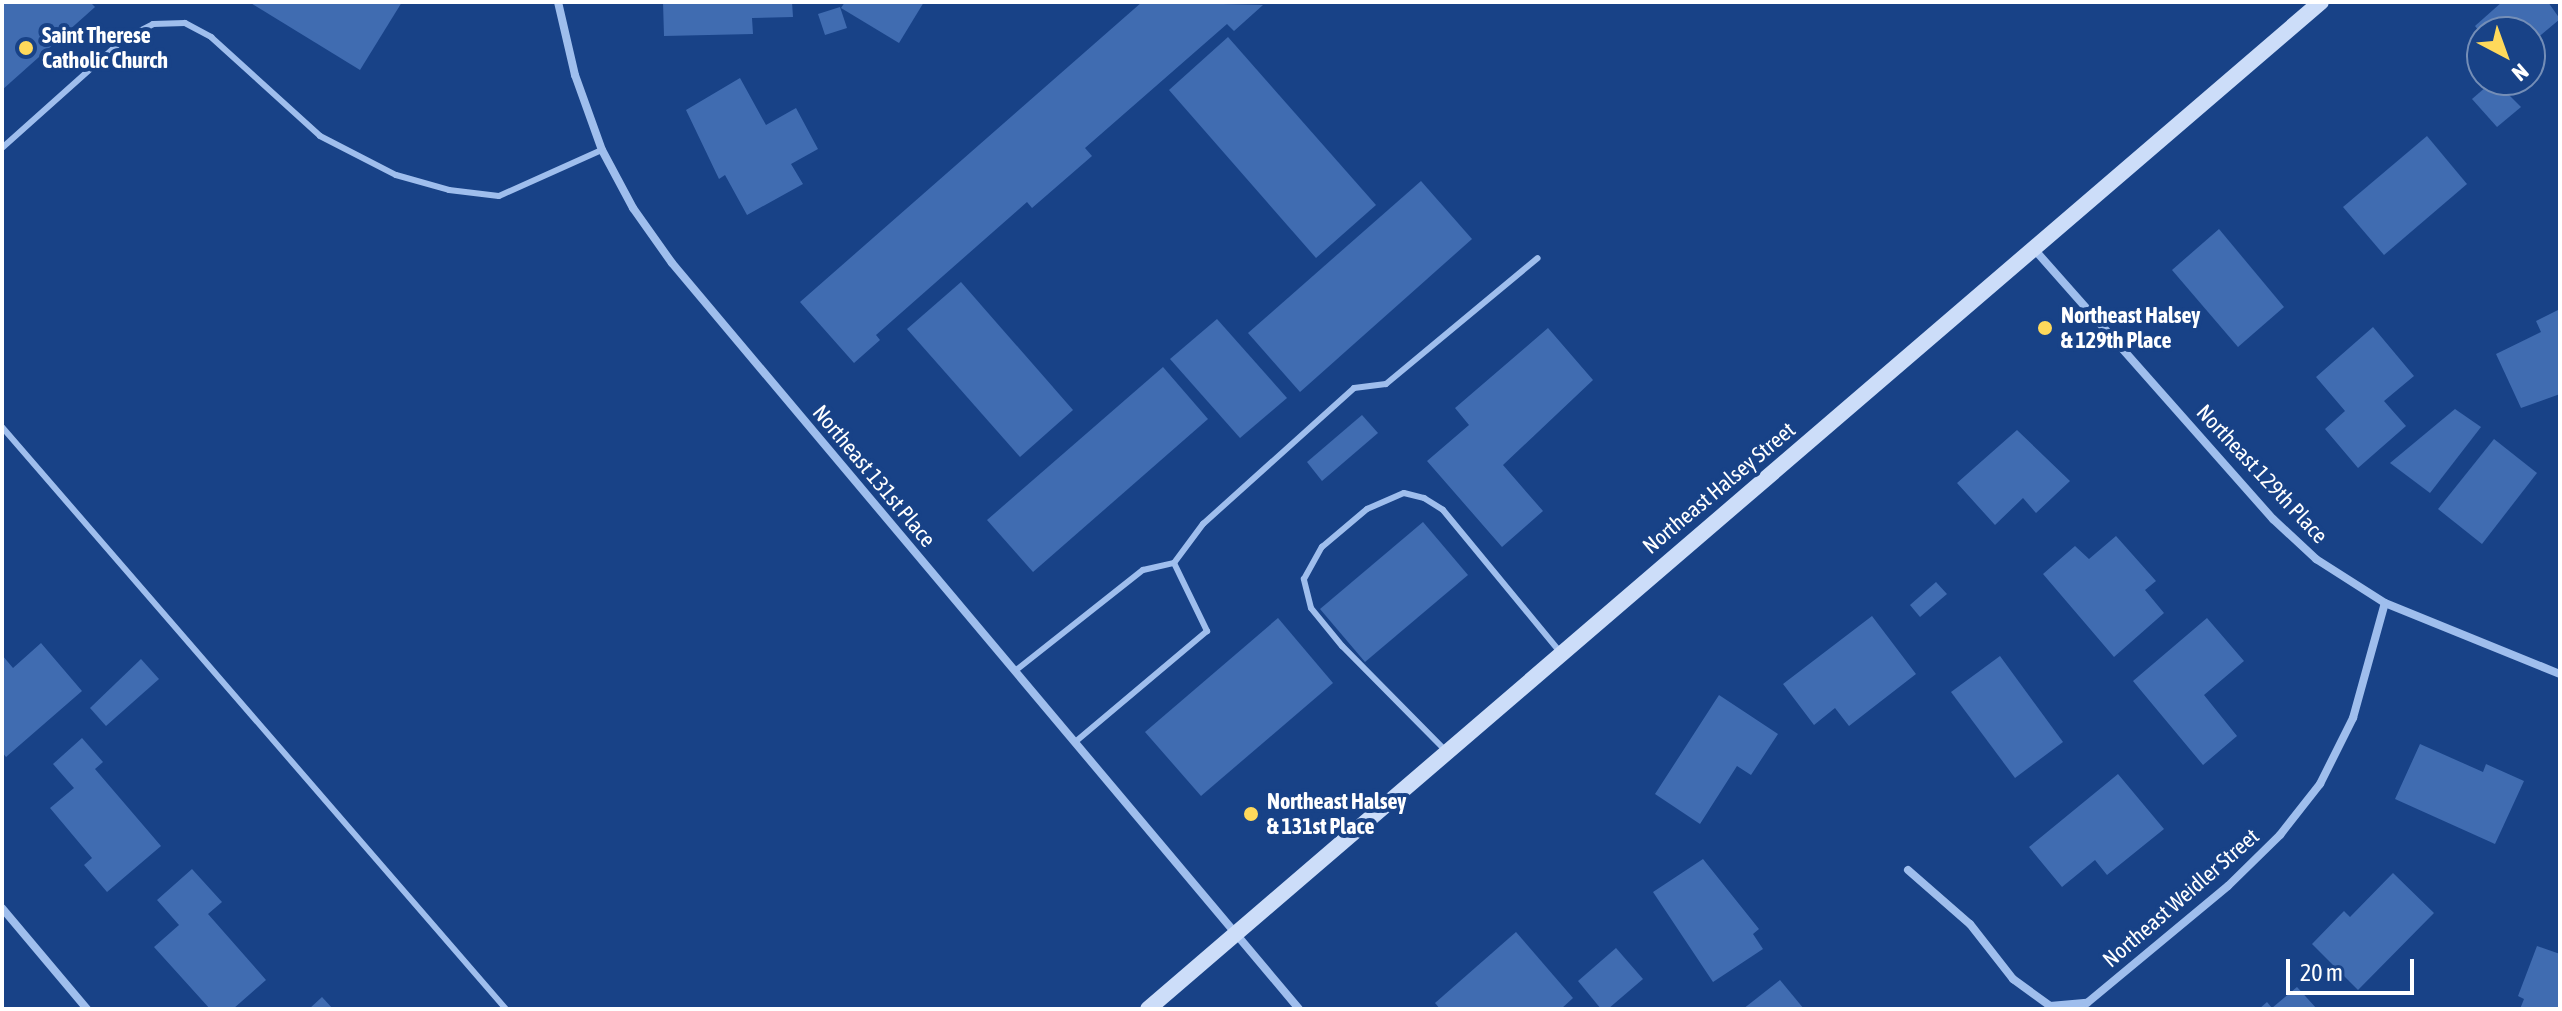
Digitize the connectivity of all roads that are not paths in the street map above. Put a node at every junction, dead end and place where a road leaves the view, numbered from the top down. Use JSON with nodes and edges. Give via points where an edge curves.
{"nodes":[{"id":1,"x":558,"y":2,"type":"edge"},
{"id":2,"x":2321,"y":2,"type":"edge"},
{"id":3,"x":2,"y":148,"type":"edge"},
{"id":4,"x":602,"y":150,"type":"junction"},
{"id":5,"x":2033,"y":248,"type":"junction"},
{"id":6,"x":1538,"y":258,"type":"dead end"},
{"id":7,"x":2,"y":427,"type":"edge"},
{"id":8,"x":1174,"y":563,"type":"junction"},
{"id":9,"x":2385,"y":603,"type":"junction"},
{"id":10,"x":1560,"y":652,"type":"junction"},
{"id":11,"x":1015,"y":671,"type":"junction"},
{"id":12,"x":2560,"y":674,"type":"edge"},
{"id":13,"x":1075,"y":742,"type":"junction"},
{"id":14,"x":1445,"y":750,"type":"junction"},
{"id":15,"x":1908,"y":870,"type":"dead end"},
{"id":16,"x":2,"y":908,"type":"edge"},
{"id":17,"x":1234,"y":932,"type":"junction"},
{"id":18,"x":87,"y":1009,"type":"edge"},
{"id":19,"x":506,"y":1009,"type":"edge"},
{"id":20,"x":1148,"y":1009,"type":"edge"},
{"id":21,"x":1299,"y":1009,"type":"edge"}],
"edges":[{"from":1,"to":4,"type":"street","name":"Northeast 131st Place","via":[[575,75]]},
{"from":2,"to":5,"type":"main road","name":"Northeast Halsey Street"},
{"from":3,"to":4,"type":"lane","via":[[124,39],[153,24],[185,23],[211,37],[320,136],[396,175],[499,196]]},
{"from":4,"to":11,"type":"street","name":"Northeast 131st Place","via":[[633,208],[672,263]]},
{"from":5,"to":9,"type":"street","name":"Northeast 129th Place","via":[[2273,519],[2316,559]]},
{"from":5,"to":10,"type":"main road","name":"Northeast Halsey Street"},
{"from":6,"to":8,"type":"lane","via":[[1386,384],[1354,388],[1203,524]]},
{"from":7,"to":19,"type":"lane"},
{"from":8,"to":11,"type":"lane","via":[[1143,570]]},
{"from":8,"to":13,"type":"lane","via":[[1207,631]]},
{"from":9,"to":12,"type":"street","name":"Northeast 129th Place"},
{"from":9,"to":15,"type":"street","name":"Northeast Weidler Street","via":[[2353,718],[2320,784],[2280,835],[2228,886],[2087,1003],[2050,1006],[2013,979],[1970,924]]},
{"from":10,"to":14,"type":"main road","name":"Northeast Halsey Street"},
{"from":10,"to":14,"type":"lane","via":[[1443,510],[1424,498],[1404,493],[1367,509],[1344,528],[1322,547],[1304,579],[1311,608]]},
{"from":11,"to":13,"type":"street","name":"Northeast 131st Place"},
{"from":13,"to":17,"type":"street","name":"Northeast 131st Place"},
{"from":14,"to":17,"type":"main road","name":"Northeast Halsey Street"},
{"from":16,"to":18,"type":"street"},
{"from":17,"to":20,"type":"main road","name":"Northeast Halsey Street"},
{"from":17,"to":21,"type":"street","name":"Northeast 131st Place"}]}
